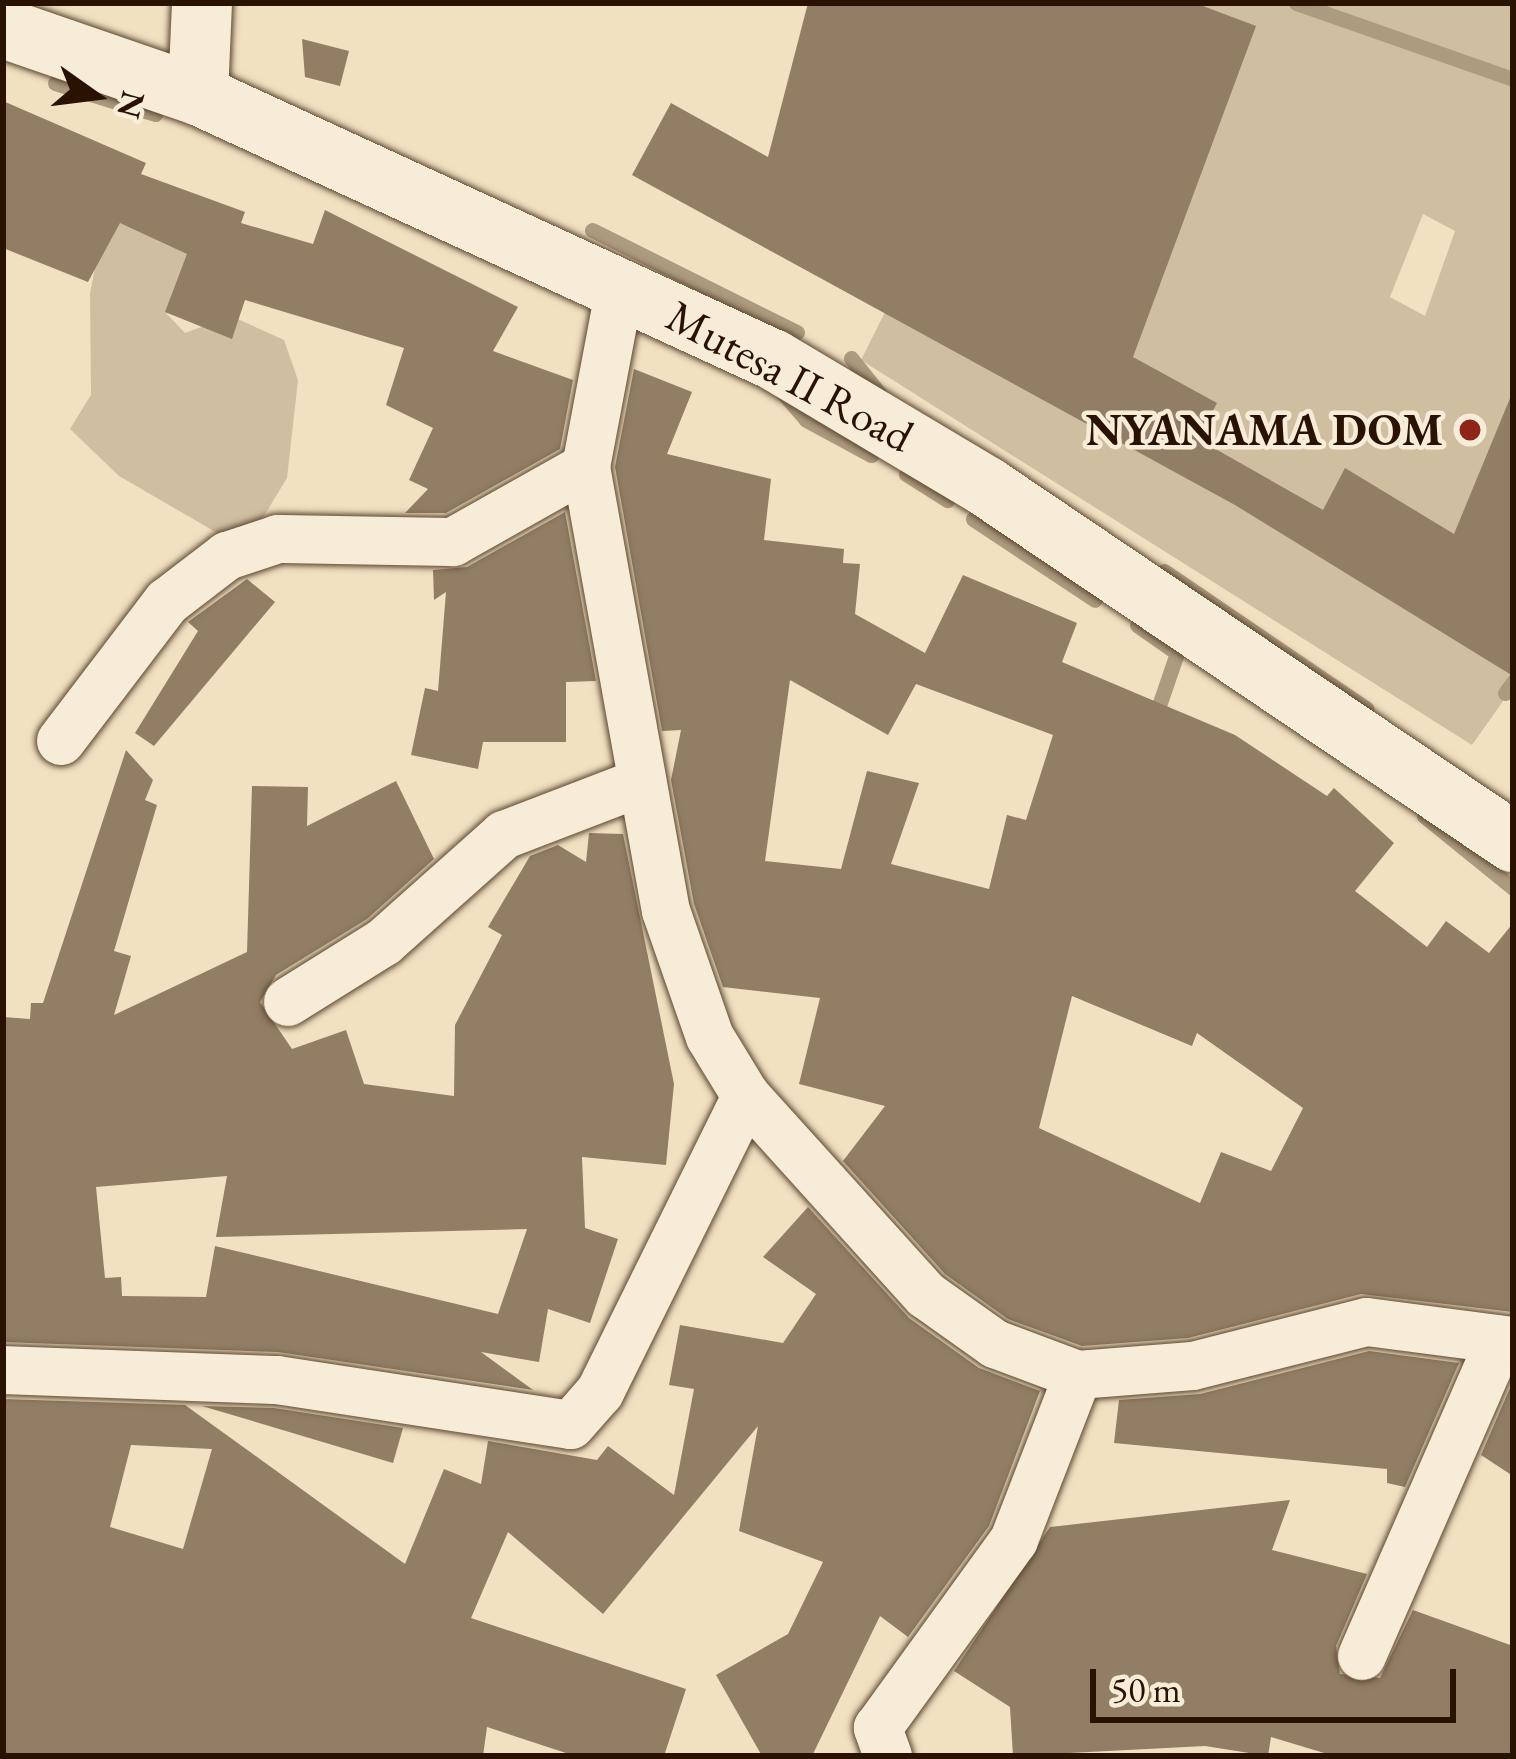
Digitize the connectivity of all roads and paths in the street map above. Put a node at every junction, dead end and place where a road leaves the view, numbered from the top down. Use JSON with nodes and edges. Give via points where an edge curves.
{"nodes":[{"id":1,"x":202,"y":3,"type":"edge"},
{"id":2,"x":3,"y":28,"type":"edge"},
{"id":3,"x":198,"y":95,"type":"junction"},
{"id":4,"x":620,"y":287,"type":"junction"},
{"id":5,"x":586,"y":466,"type":"junction"},
{"id":6,"x":61,"y":740,"type":"dead end"},
{"id":7,"x":642,"y":782,"type":"junction"},
{"id":8,"x":1513,"y":842,"type":"edge"},
{"id":9,"x":288,"y":1002,"type":"dead end"},
{"id":10,"x":746,"y":1096,"type":"junction"},
{"id":11,"x":1506,"y":1341,"type":"edge"},
{"id":12,"x":3,"y":1370,"type":"edge"},
{"id":13,"x":1078,"y":1375,"type":"junction"},
{"id":14,"x":1362,"y":1656,"type":"dead end"},
{"id":15,"x":871,"y":1747,"type":"edge"}],
"edges":[{"from":1,"to":3,"type":"street"},
{"from":2,"to":3,"type":"street","name":"Mutesa II Road"},
{"from":3,"to":4,"type":"street","name":"Mutesa II Road"},
{"from":4,"to":5,"type":"street"},
{"from":4,"to":8,"type":"street","name":"Mutesa II Road","via":[[898,431]]},
{"from":5,"to":6,"type":"street","via":[[453,542],[278,539],[227,556],[167,602]]},
{"from":5,"to":7,"type":"street"},
{"from":7,"to":9,"type":"street","via":[[504,835],[384,942]]},
{"from":7,"to":10,"type":"street","via":[[683,972]]},
{"from":10,"to":12,"type":"street","via":[[600,1392],[572,1425],[277,1380]]},
{"from":10,"to":13,"type":"street","via":[[926,1295],[995,1344]]},
{"from":11,"to":13,"type":"street","via":[[1367,1322],[1193,1366]]},
{"from":11,"to":14,"type":"street"},
{"from":13,"to":15,"type":"street","via":[[1014,1540]]}]}
